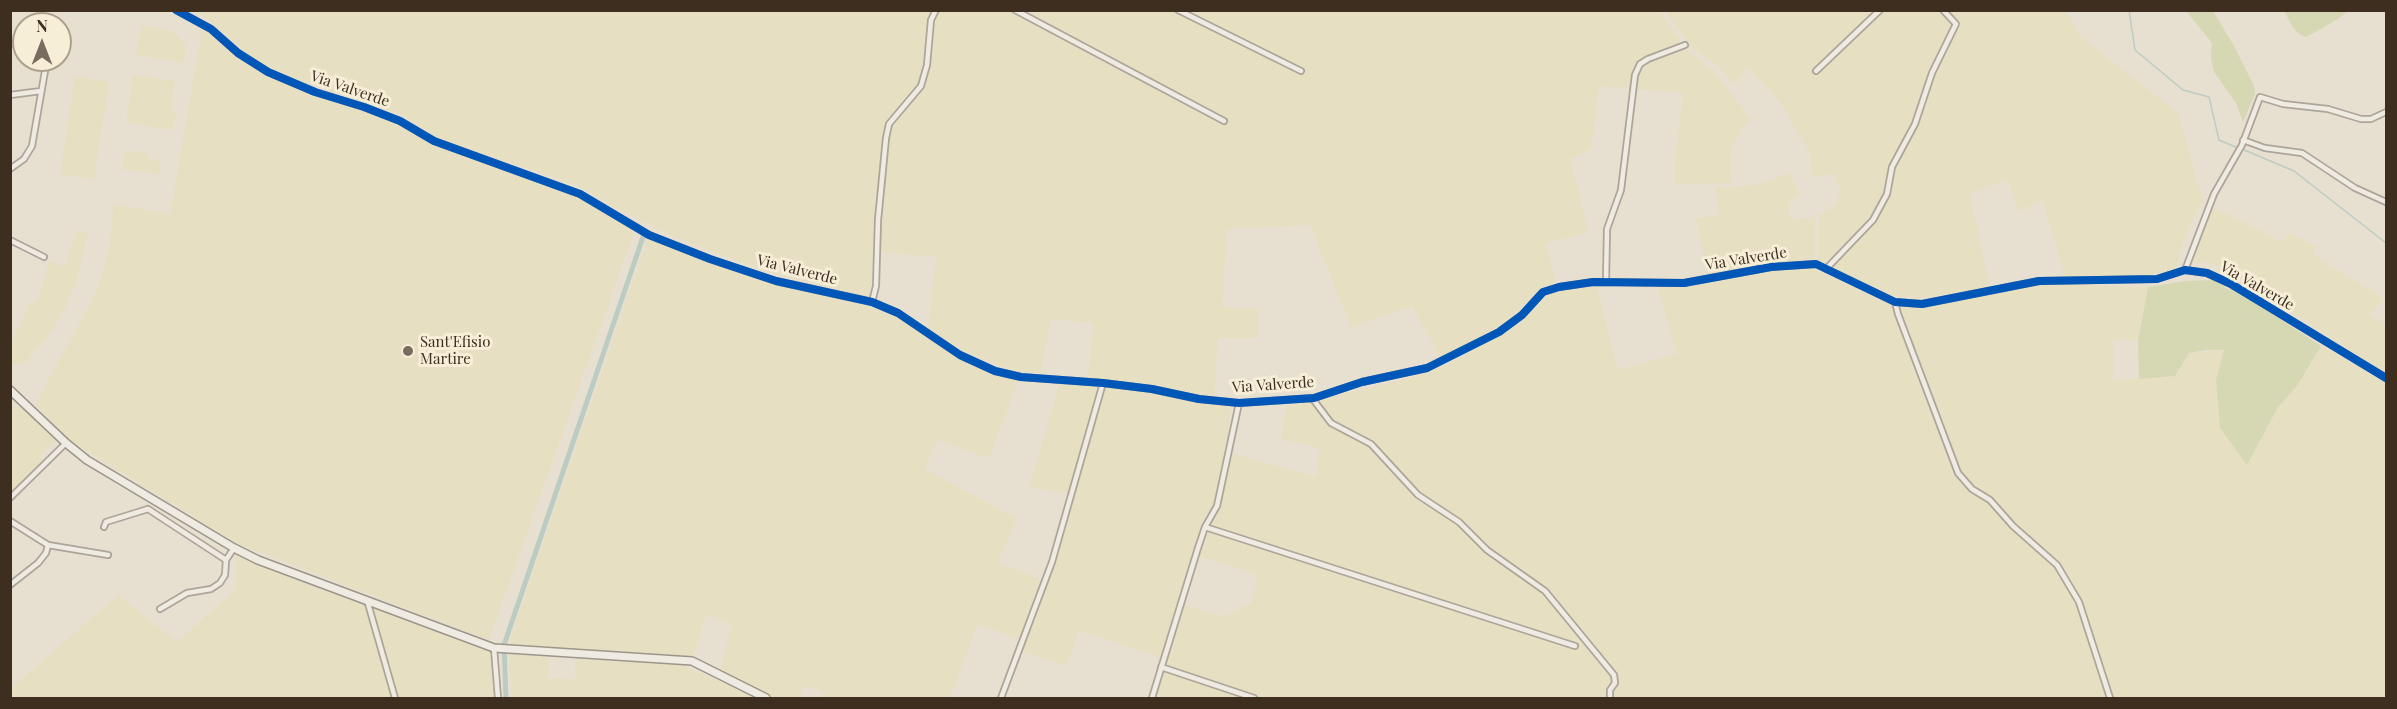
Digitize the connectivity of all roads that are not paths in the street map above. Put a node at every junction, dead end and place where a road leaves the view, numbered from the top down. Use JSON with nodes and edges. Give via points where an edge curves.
{"nodes":[{"id":1,"x":176,"y":10,"type":"edge"},
{"id":2,"x":936,"y":10,"type":"edge"},
{"id":3,"x":1015,"y":10,"type":"edge"},
{"id":4,"x":1178,"y":10,"type":"edge"},
{"id":5,"x":1880,"y":10,"type":"edge"},
{"id":6,"x":1943,"y":10,"type":"edge"},
{"id":7,"x":1685,"y":45,"type":"dead end"},
{"id":8,"x":1301,"y":71,"type":"dead end"},
{"id":9,"x":1816,"y":71,"type":"dead end"},
{"id":10,"x":45,"y":72,"type":"edge"},
{"id":11,"x":41,"y":91,"type":"junction"},
{"id":12,"x":10,"y":95,"type":"edge"},
{"id":13,"x":2386,"y":112,"type":"edge"},
{"id":14,"x":1224,"y":121,"type":"dead end"},
{"id":15,"x":2243,"y":143,"type":"junction"},
{"id":16,"x":10,"y":169,"type":"edge"},
{"id":17,"x":2386,"y":202,"type":"edge"},
{"id":18,"x":10,"y":240,"type":"edge"},
{"id":19,"x":44,"y":257,"type":"dead end"},
{"id":20,"x":1826,"y":269,"type":"junction"},
{"id":21,"x":2185,"y":270,"type":"junction"},
{"id":22,"x":1606,"y":282,"type":"junction"},
{"id":23,"x":872,"y":302,"type":"junction"},
{"id":24,"x":1896,"y":302,"type":"junction"},
{"id":25,"x":2386,"y":378,"type":"edge"},
{"id":26,"x":1103,"y":383,"type":"junction"},
{"id":27,"x":11,"y":394,"type":"edge"},
{"id":28,"x":1312,"y":398,"type":"junction"},
{"id":29,"x":1239,"y":403,"type":"junction"},
{"id":30,"x":66,"y":443,"type":"junction"},
{"id":31,"x":147,"y":496,"type":"junction"},
{"id":32,"x":10,"y":498,"type":"edge"},
{"id":33,"x":148,"y":509,"type":"junction"},
{"id":34,"x":10,"y":521,"type":"edge"},
{"id":35,"x":104,"y":526,"type":"dead end"},
{"id":36,"x":1205,"y":527,"type":"junction"},
{"id":37,"x":48,"y":545,"type":"junction"},
{"id":38,"x":234,"y":548,"type":"junction"},
{"id":39,"x":108,"y":555,"type":"dead end"},
{"id":40,"x":226,"y":560,"type":"junction"},
{"id":41,"x":10,"y":585,"type":"edge"},
{"id":42,"x":367,"y":600,"type":"junction"},
{"id":43,"x":160,"y":609,"type":"dead end"},
{"id":44,"x":1575,"y":646,"type":"dead end"},
{"id":45,"x":500,"y":648,"type":"junction"},
{"id":46,"x":1161,"y":667,"type":"junction"},
{"id":47,"x":395,"y":699,"type":"edge"},
{"id":48,"x":498,"y":699,"type":"edge"},
{"id":49,"x":766,"y":699,"type":"edge"},
{"id":50,"x":1001,"y":699,"type":"edge"},
{"id":51,"x":1152,"y":699,"type":"edge"},
{"id":52,"x":1254,"y":699,"type":"edge"},
{"id":53,"x":1610,"y":699,"type":"edge"},
{"id":54,"x":2110,"y":699,"type":"edge"}],
"edges":[{"from":1,"to":23,"type":"street","name":"Via Valverde","via":[[211,29],[268,72],[400,121],[434,141],[580,194],[649,236],[776,281]]},
{"from":2,"to":23,"type":"street","via":[[921,86],[887,131]]},
{"from":3,"to":14,"type":"street"},
{"from":4,"to":8,"type":"street"},
{"from":5,"to":9,"type":"street"},
{"from":6,"to":20,"type":"street","via":[[1956,24],[1893,167],[1887,194],[1874,220]]},
{"from":7,"to":22,"type":"street","via":[[1648,59],[1640,64],[1635,75],[1621,190],[1607,229]]},
{"from":10,"to":11,"type":"street"},
{"from":11,"to":12,"type":"street"},
{"from":11,"to":16,"type":"street","via":[[32,146],[24,159]]},
{"from":13,"to":15,"type":"street","via":[[2361,119],[2260,96]]},
{"from":15,"to":17,"type":"street","via":[[2302,153],[2355,188]]},
{"from":15,"to":21,"type":"street","via":[[2214,194]]},
{"from":18,"to":19,"type":"street"},
{"from":20,"to":22,"type":"street","name":"Via Valverde","via":[[1816,264],[1771,267],[1684,283]]},
{"from":20,"to":24,"type":"street","name":"Via Valverde"},
{"from":21,"to":24,"type":"street","name":"Via Valverde","via":[[2157,279],[2039,281],[1922,304]]},
{"from":21,"to":25,"type":"street","name":"Via Valverde","via":[[2207,273],[2232,284]]},
{"from":22,"to":28,"type":"street","name":"Via Valverde","via":[[1543,292],[1499,332],[1427,368]]},
{"from":23,"to":26,"type":"street","name":"Via Valverde","via":[[897,313],[960,355],[995,371]]},
{"from":24,"to":54,"type":"street","via":[[1958,473],[2057,565],[2079,602]]},
{"from":26,"to":29,"type":"street","name":"Via Valverde"},
{"from":26,"to":50,"type":"street","via":[[1052,562]]},
{"from":27,"to":30,"type":"main road"},
{"from":28,"to":29,"type":"street","name":"Via Valverde"},
{"from":28,"to":53,"type":"street","via":[[1331,423],[1371,444],[1418,495],[1459,522],[1487,550],[1545,591],[1614,675]]},
{"from":29,"to":36,"type":"street","via":[[1217,506]]},
{"from":30,"to":31,"type":"main road"},
{"from":30,"to":32,"type":"street"},
{"from":31,"to":33,"type":"street"},
{"from":31,"to":38,"type":"main road"},
{"from":33,"to":35,"type":"street","via":[[106,522]]},
{"from":33,"to":40,"type":"street"},
{"from":34,"to":37,"type":"street"},
{"from":36,"to":44,"type":"street"},
{"from":36,"to":46,"type":"street"},
{"from":37,"to":39,"type":"street"},
{"from":37,"to":41,"type":"street","via":[[38,563]]},
{"from":38,"to":40,"type":"street"},
{"from":38,"to":42,"type":"main road"},
{"from":40,"to":43,"type":"street","via":[[225,575],[216,586],[187,593]]},
{"from":42,"to":45,"type":"main road"},
{"from":42,"to":47,"type":"street"},
{"from":45,"to":48,"type":"street"},
{"from":45,"to":49,"type":"main road","via":[[692,661]]},
{"from":46,"to":51,"type":"street"},
{"from":46,"to":52,"type":"street"}]}
